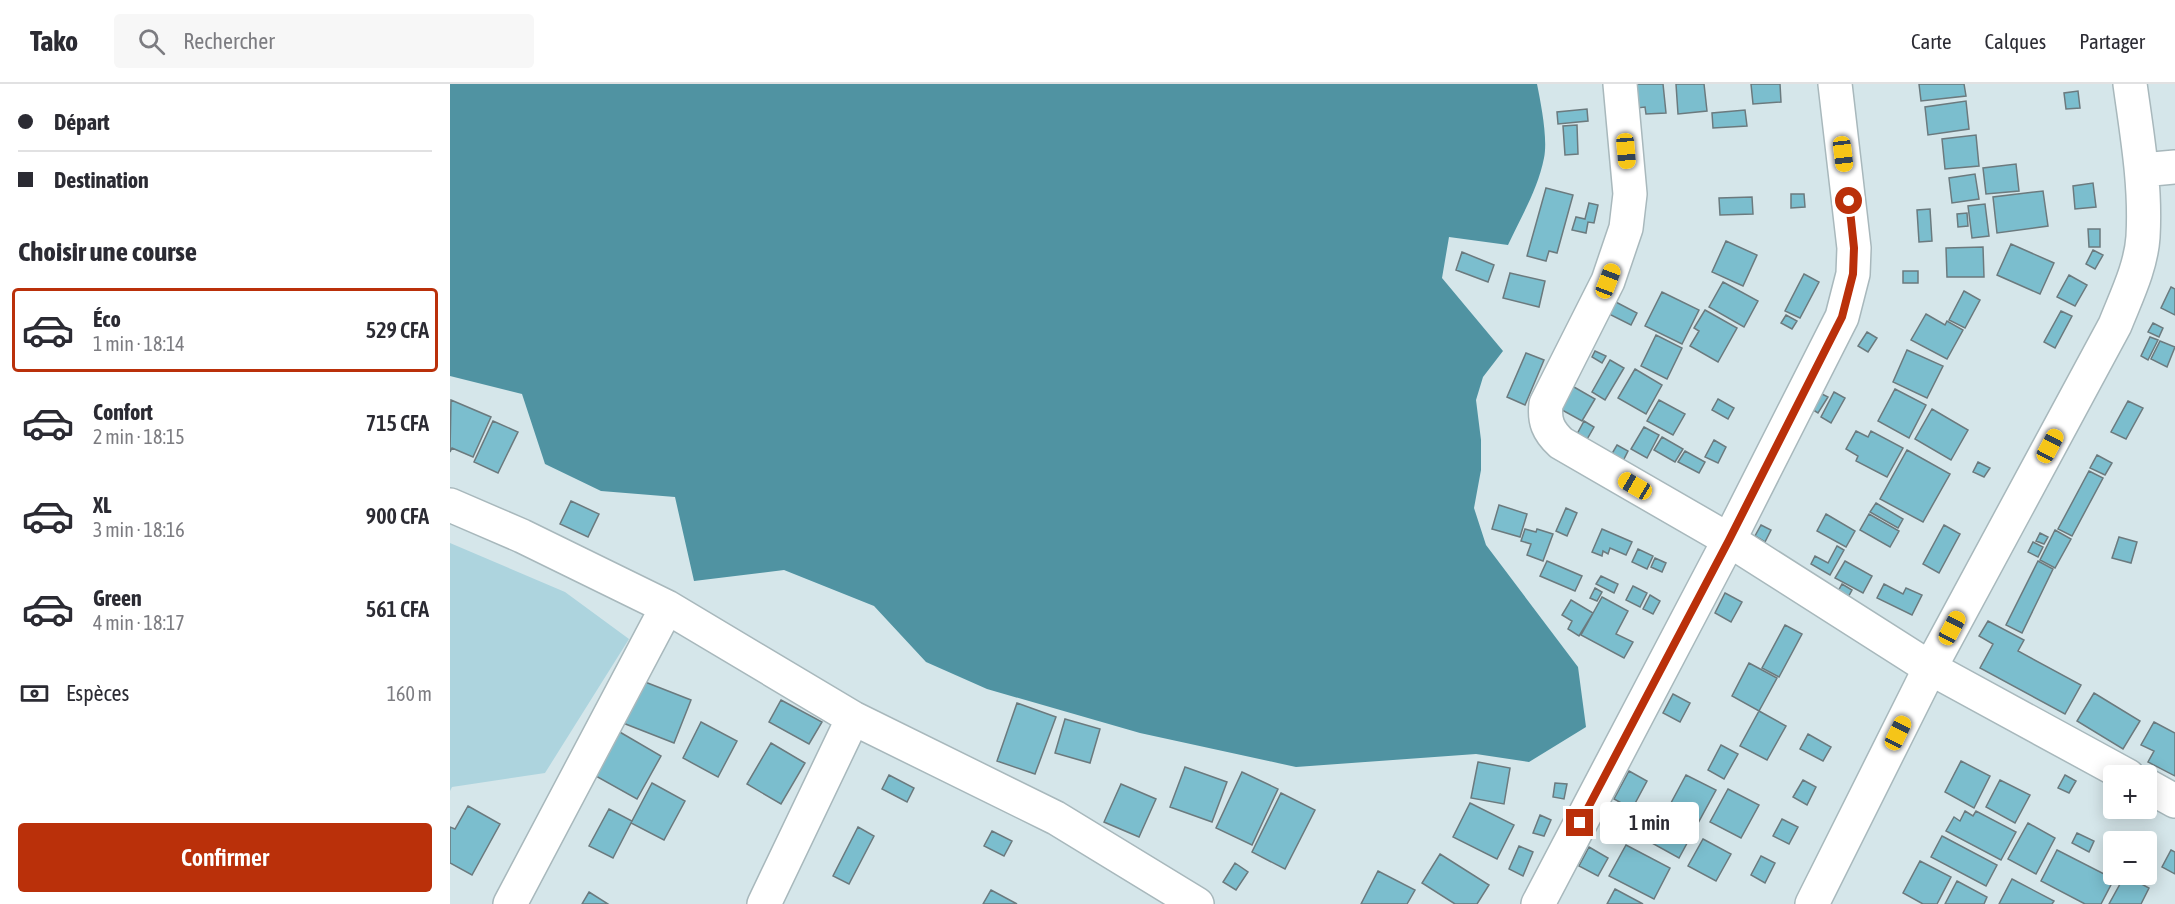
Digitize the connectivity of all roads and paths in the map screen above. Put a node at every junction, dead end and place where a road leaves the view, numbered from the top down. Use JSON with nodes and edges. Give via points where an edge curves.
{"nodes":[{"id":1,"x":1620,"y":84,"type":"edge"},
{"id":2,"x":1835,"y":84,"type":"edge"},
{"id":3,"x":2130,"y":84,"type":"edge"},
{"id":4,"x":2175,"y":166,"type":"edge"},
{"id":5,"x":2142,"y":170,"type":"junction"},
{"id":6,"x":450,"y":505,"type":"edge"},
{"id":7,"x":1729,"y":540,"type":"junction"},
{"id":8,"x":667,"y":607,"type":"junction"},
{"id":9,"x":1930,"y":668,"type":"junction"},
{"id":10,"x":853,"y":718,"type":"junction"},
{"id":11,"x":2108,"y":765,"type":"edge"},
{"id":12,"x":2157,"y":791,"type":"edge"},
{"id":13,"x":2175,"y":801,"type":"edge"},
{"id":14,"x":510,"y":904,"type":"edge"},
{"id":15,"x":764,"y":904,"type":"edge"},
{"id":16,"x":1197,"y":904,"type":"edge"},
{"id":17,"x":1538,"y":904,"type":"edge"},
{"id":18,"x":1812,"y":904,"type":"edge"}],
"edges":[{"from":1,"to":7,"type":"street","via":[[1630,194],[1626,228],[1608,281],[1553,388],[1545,417],[1550,433],[1561,443]]},
{"from":2,"to":7,"type":"street","via":[[1854,248],[1853,274],[1842,317]]},
{"from":3,"to":5,"type":"street"},
{"from":4,"to":5,"type":"street"},
{"from":5,"to":9,"type":"street","via":[[2143,238],[2132,285],[2115,325]]},
{"from":6,"to":8,"type":"street"},
{"from":7,"to":9,"type":"street"},
{"from":7,"to":17,"type":"street"},
{"from":8,"to":10,"type":"street"},
{"from":8,"to":14,"type":"street"},
{"from":9,"to":11,"type":"street"},
{"from":9,"to":18,"type":"street"},
{"from":10,"to":15,"type":"street"},
{"from":10,"to":16,"type":"street","via":[[1056,818]]},
{"from":12,"to":13,"type":"street"}]}
